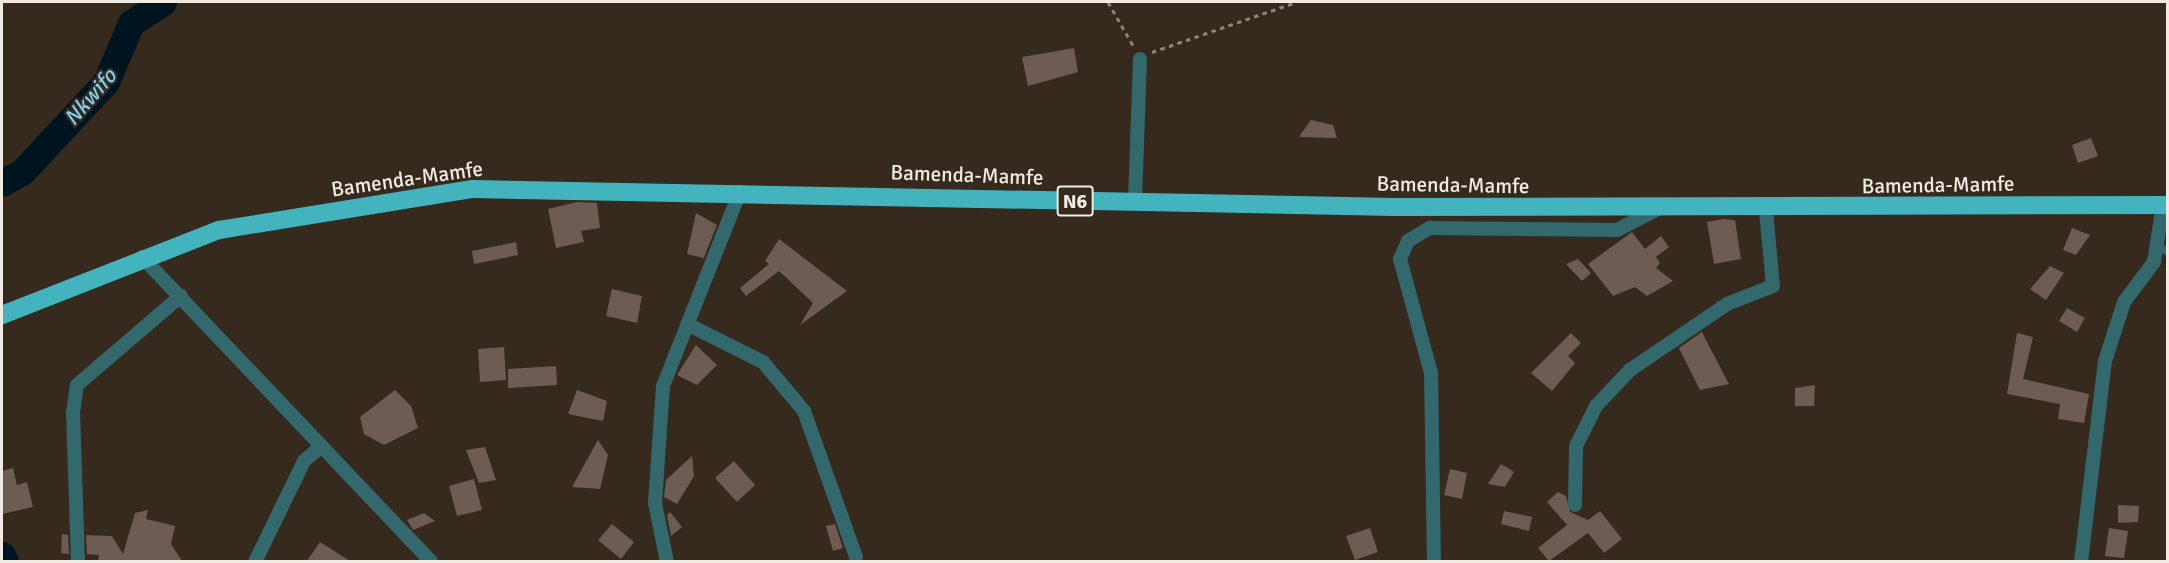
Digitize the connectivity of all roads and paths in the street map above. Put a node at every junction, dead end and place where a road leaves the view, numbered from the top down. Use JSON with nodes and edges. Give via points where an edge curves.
{"nodes":[{"id":1,"x":1108,"y":2,"type":"edge"},
{"id":2,"x":1296,"y":2,"type":"edge"},
{"id":3,"x":1140,"y":59,"type":"junction"},
{"id":4,"x":740,"y":192,"type":"junction"},
{"id":5,"x":1135,"y":202,"type":"junction"},
{"id":6,"x":2165,"y":205,"type":"edge"},
{"id":7,"x":1658,"y":209,"type":"junction"},
{"id":8,"x":1766,"y":210,"type":"junction"},
{"id":9,"x":2157,"y":243,"type":"junction"},
{"id":10,"x":2168,"y":253,"type":"edge"},
{"id":11,"x":141,"y":257,"type":"junction"},
{"id":12,"x":181,"y":296,"type":"junction"},
{"id":13,"x":2,"y":315,"type":"edge"},
{"id":14,"x":689,"y":325,"type":"junction"},
{"id":15,"x":322,"y":446,"type":"junction"},
{"id":16,"x":1575,"y":505,"type":"dead end"},
{"id":17,"x":856,"y":556,"type":"dead end"},
{"id":18,"x":78,"y":561,"type":"edge"},
{"id":19,"x":255,"y":561,"type":"edge"},
{"id":20,"x":431,"y":561,"type":"edge"},
{"id":21,"x":667,"y":561,"type":"edge"},
{"id":22,"x":1434,"y":561,"type":"edge"},
{"id":23,"x":2081,"y":561,"type":"edge"}],
"edges":[{"from":1,"to":3,"type":"path"},
{"from":2,"to":3,"type":"path","via":[[1167,42]]},
{"from":3,"to":5,"type":"street"},
{"from":4,"to":5,"type":"highway","name":"Bamenda-Mamfe","number":"N6"},
{"from":4,"to":11,"type":"highway","name":"Bamenda-Mamfe","number":"N6","via":[[473,189],[219,230]]},
{"from":4,"to":14,"type":"street"},
{"from":5,"to":7,"type":"highway","name":"Bamenda-Mamfe","number":"N6"},
{"from":6,"to":8,"type":"highway","name":"Bamenda-Mamfe","number":"N6"},
{"from":6,"to":9,"type":"street"},
{"from":7,"to":8,"type":"highway","name":"Bamenda-Mamfe","number":"N6"},
{"from":7,"to":22,"type":"street","via":[[1617,230],[1584,234],[1440,228],[1408,241],[1400,259],[1431,374]]},
{"from":8,"to":16,"type":"street","via":[[1773,286],[1727,304],[1630,370],[1596,406],[1576,446]]},
{"from":9,"to":10,"type":"lane"},
{"from":9,"to":23,"type":"street","via":[[2154,262],[2124,302],[2105,361]]},
{"from":11,"to":12,"type":"street"},
{"from":11,"to":13,"type":"highway","name":"Bamenda-Mamfe","number":"N6"},
{"from":12,"to":15,"type":"street"},
{"from":12,"to":18,"type":"street","via":[[77,385],[73,413]]},
{"from":14,"to":17,"type":"street","via":[[763,362],[804,411]]},
{"from":14,"to":21,"type":"street","via":[[663,386],[655,503]]},
{"from":15,"to":19,"type":"street","via":[[304,461]]},
{"from":15,"to":20,"type":"street"}]}
